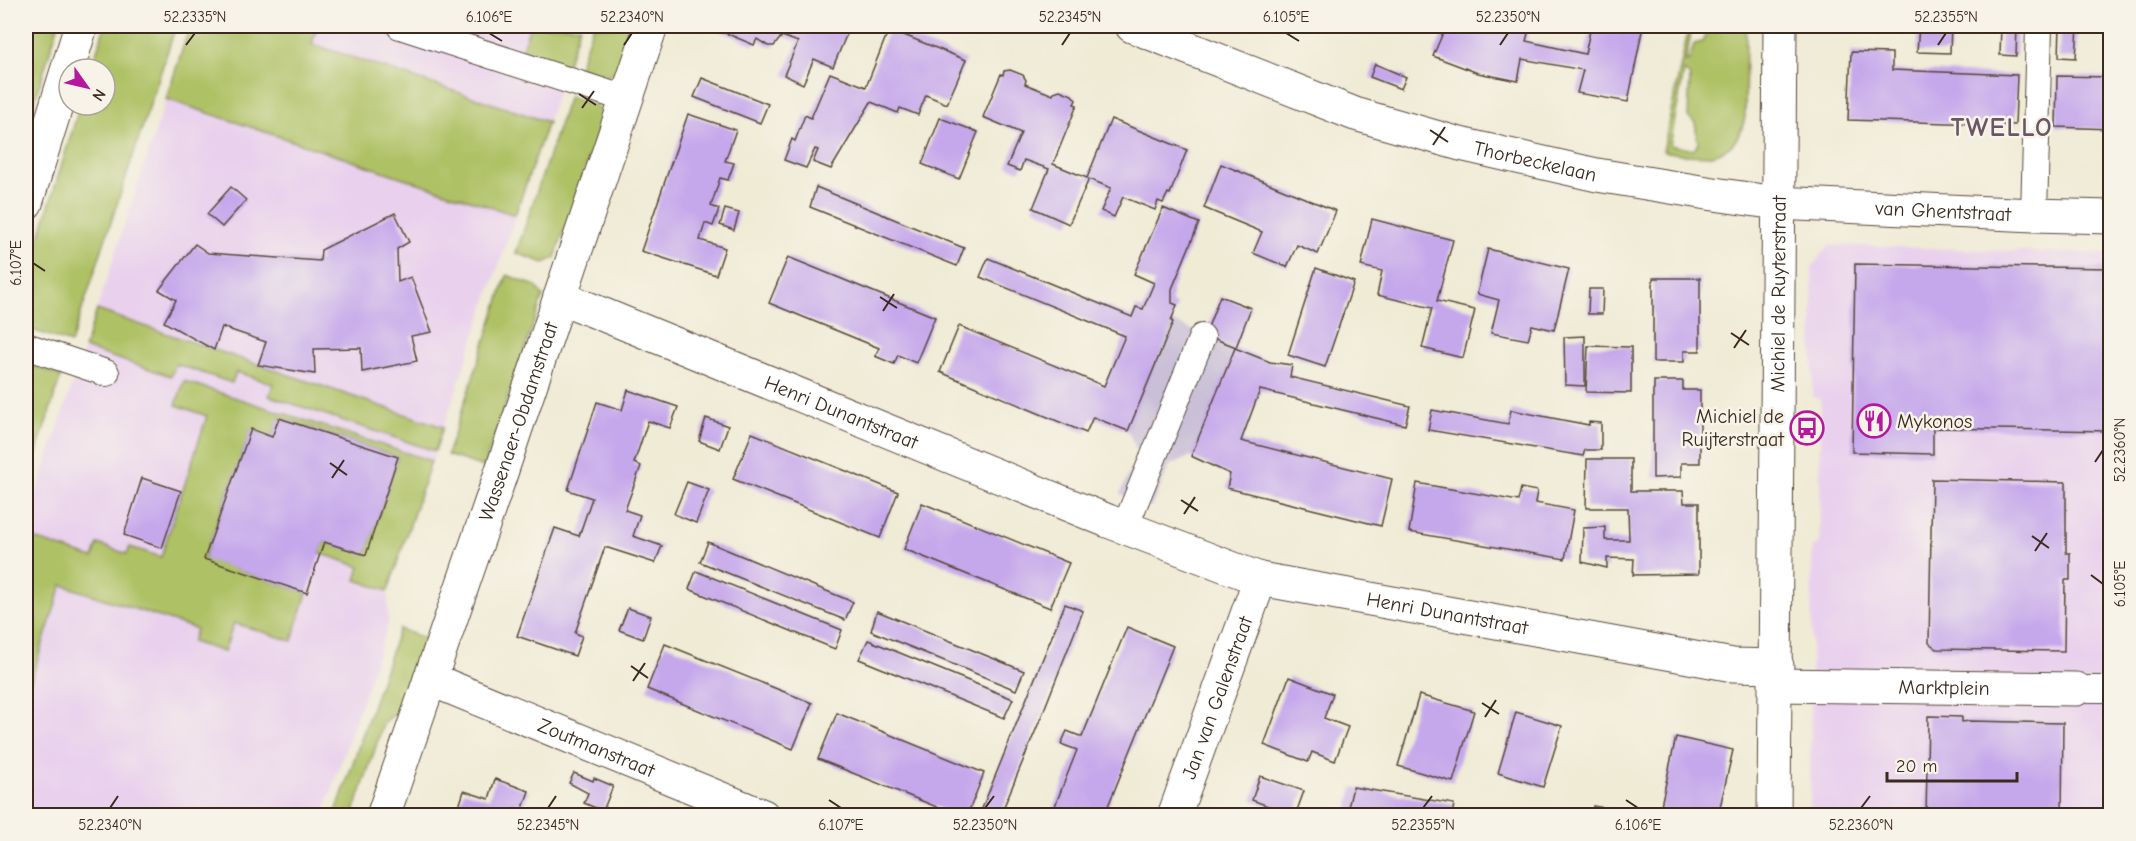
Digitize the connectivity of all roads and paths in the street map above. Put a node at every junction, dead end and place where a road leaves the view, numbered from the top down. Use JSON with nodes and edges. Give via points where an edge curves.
{"nodes":[{"id":1,"x":81,"y":26,"type":"edge"},
{"id":2,"x":400,"y":26,"type":"edge"},
{"id":3,"x":651,"y":26,"type":"edge"},
{"id":4,"x":1132,"y":26,"type":"edge"},
{"id":5,"x":1780,"y":26,"type":"edge"},
{"id":6,"x":2039,"y":26,"type":"edge"},
{"id":7,"x":1178,"y":34,"type":"edge"},
{"id":8,"x":626,"y":99,"type":"junction"},
{"id":9,"x":26,"y":202,"type":"edge"},
{"id":10,"x":1777,"y":203,"type":"junction"},
{"id":11,"x":2034,"y":215,"type":"junction"},
{"id":12,"x":2110,"y":216,"type":"edge"},
{"id":13,"x":560,"y":297,"type":"junction"},
{"id":14,"x":1202,"y":337,"type":"dead end"},
{"id":15,"x":26,"y":346,"type":"edge"},
{"id":16,"x":106,"y":373,"type":"dead end"},
{"id":17,"x":1125,"y":527,"type":"junction"},
{"id":18,"x":1260,"y":579,"type":"junction"},
{"id":19,"x":1776,"y":675,"type":"junction"},
{"id":20,"x":430,"y":679,"type":"junction"},
{"id":21,"x":2076,"y":688,"type":"joint"},
{"id":22,"x":2110,"y":689,"type":"edge"},
{"id":23,"x":382,"y":816,"type":"edge"},
{"id":24,"x":763,"y":816,"type":"edge"},
{"id":25,"x":1174,"y":816,"type":"edge"},
{"id":26,"x":1774,"y":816,"type":"edge"}],
"edges":[{"from":1,"to":9,"type":"street"},
{"from":2,"to":8,"type":"lane"},
{"from":3,"to":8,"type":"street","name":"Wassenaer-Obdamstraat"},
{"from":4,"to":7,"type":"street","name":"Thorbeckelaan"},
{"from":5,"to":10,"type":"street","name":"Michiel de Ruyterstraat"},
{"from":6,"to":11,"type":"lane"},
{"from":7,"to":10,"type":"street","name":"Thorbeckelaan","via":[[1324,102],[1421,134],[1586,172]]},
{"from":8,"to":13,"type":"street","name":"Wassenaer-Obdamstraat"},
{"from":10,"to":11,"type":"street","name":"van Ghentstraat"},
{"from":10,"to":19,"type":"street","name":"Michiel de Ruyterstraat"},
{"from":11,"to":12,"type":"street","name":"van Ghentstraat"},
{"from":13,"to":17,"type":"street","name":"Henri Dunantstraat"},
{"from":13,"to":20,"type":"street","name":"Wassenaer-Obdamstraat"},
{"from":14,"to":17,"type":"lane"},
{"from":15,"to":16,"type":"lane"},
{"from":17,"to":18,"type":"street","name":"Henri Dunantstraat"},
{"from":18,"to":19,"type":"street","name":"Henri Dunantstraat"},
{"from":18,"to":25,"type":"street","name":"Jan van Galenstraat"},
{"from":19,"to":21,"type":"street","name":"Marktplein"},
{"from":19,"to":26,"type":"street","name":"Michiel de Ruyterstraat"},
{"from":20,"to":23,"type":"street","name":"Wassenaer-Obdamstraat"},
{"from":20,"to":24,"type":"street","name":"Zoutmanstraat"},
{"from":21,"to":22,"type":"lane","name":"Marktplein"}]}
